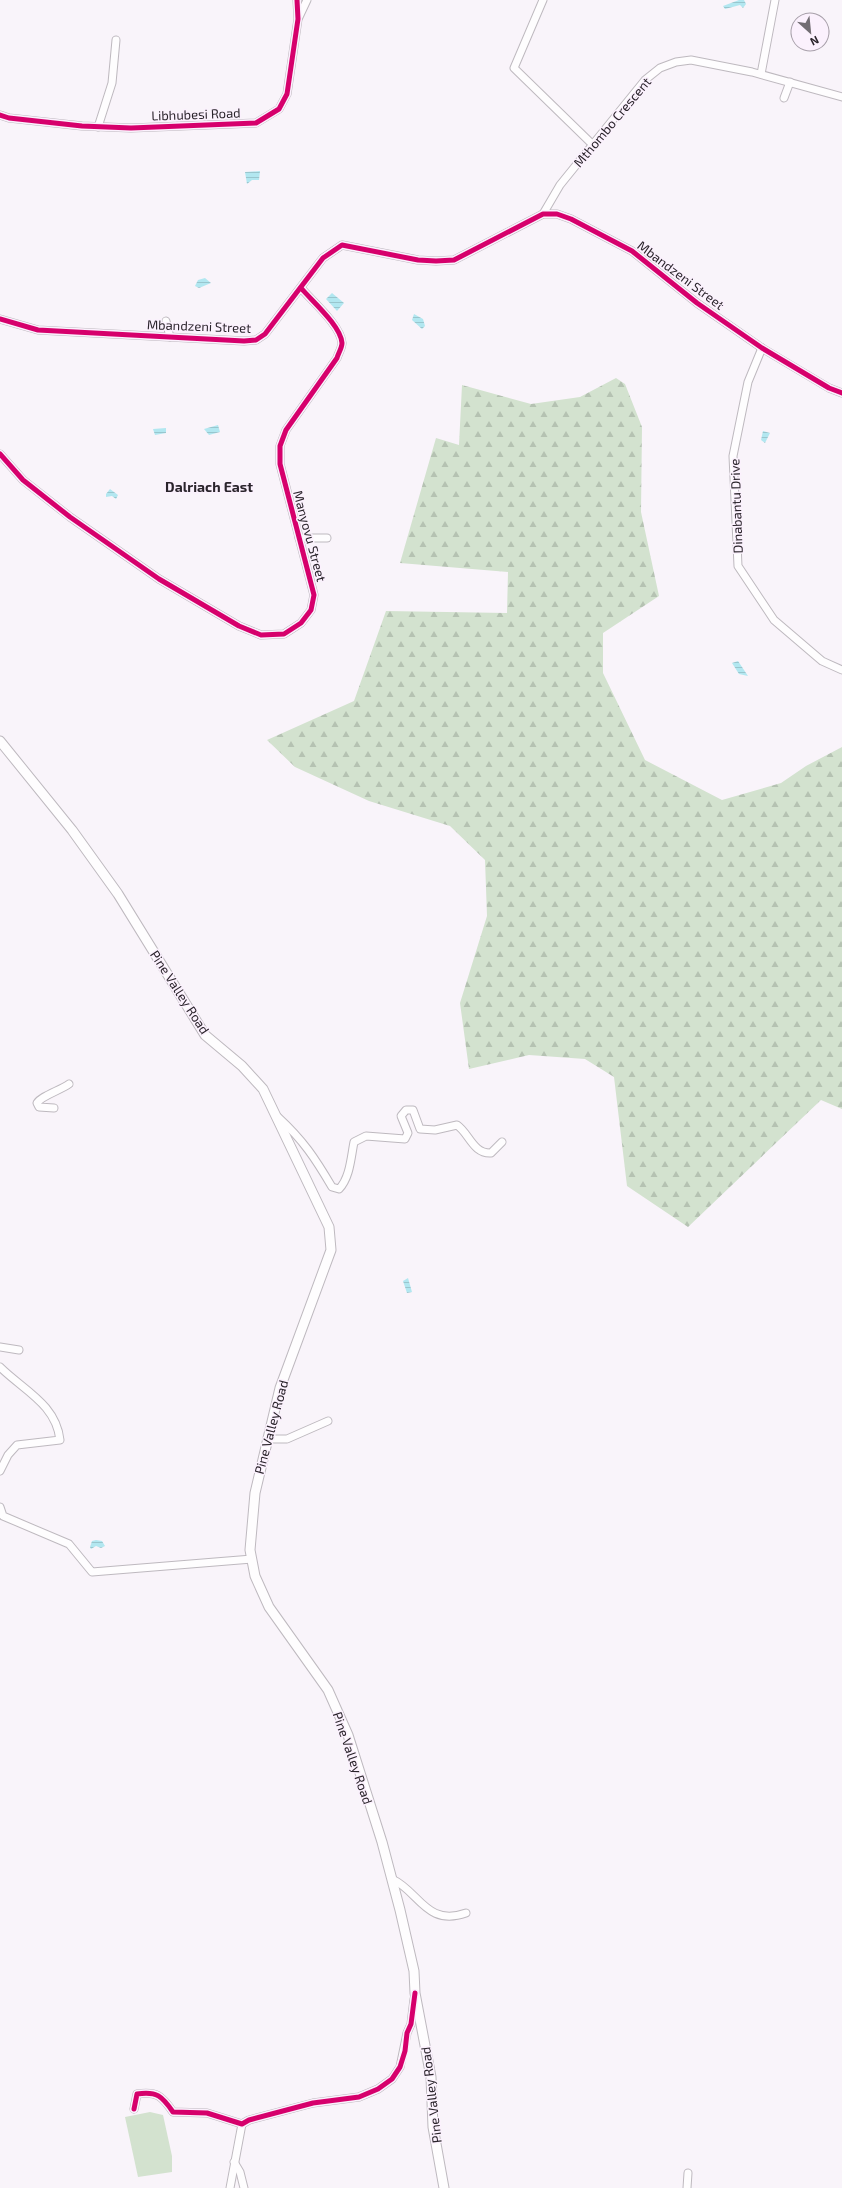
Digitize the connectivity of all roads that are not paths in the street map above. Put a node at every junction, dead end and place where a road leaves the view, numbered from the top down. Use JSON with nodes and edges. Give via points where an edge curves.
{"nodes":[{"id":1,"x":297,"y":0,"type":"edge"},
{"id":2,"x":307,"y":0,"type":"edge"},
{"id":3,"x":543,"y":0,"type":"edge"},
{"id":4,"x":775,"y":0,"type":"edge"},
{"id":5,"x":298,"y":19,"type":"junction"},
{"id":6,"x":116,"y":40,"type":"dead end"},
{"id":7,"x":761,"y":74,"type":"junction"},
{"id":8,"x":790,"y":82,"type":"junction"},
{"id":9,"x":842,"y":97,"type":"edge"},
{"id":10,"x":784,"y":98,"type":"dead end"},
{"id":11,"x":0,"y":115,"type":"edge"},
{"id":12,"x":98,"y":126,"type":"junction"},
{"id":13,"x":592,"y":144,"type":"junction"},
{"id":14,"x":542,"y":214,"type":"junction"},
{"id":15,"x":301,"y":288,"type":"junction"},
{"id":16,"x":0,"y":319,"type":"edge"},
{"id":17,"x":166,"y":321,"type":"dead end"},
{"id":18,"x":170,"y":337,"type":"junction"},
{"id":19,"x":762,"y":348,"type":"junction"},
{"id":20,"x":842,"y":393,"type":"edge"},
{"id":21,"x":0,"y":454,"type":"edge"},
{"id":22,"x":299,"y":538,"type":"junction"},
{"id":23,"x":328,"y":538,"type":"dead end"},
{"id":24,"x":842,"y":670,"type":"edge"},
{"id":25,"x":0,"y":741,"type":"edge"},
{"id":26,"x":69,"y":1084,"type":"dead end"},
{"id":27,"x":54,"y":1108,"type":"dead end"},
{"id":28,"x":276,"y":1116,"type":"junction"},
{"id":29,"x":502,"y":1142,"type":"dead end"},
{"id":30,"x":0,"y":1347,"type":"edge"},
{"id":31,"x":19,"y":1350,"type":"dead end"},
{"id":32,"x":0,"y":1367,"type":"edge"},
{"id":33,"x":328,"y":1421,"type":"dead end"},
{"id":34,"x":267,"y":1439,"type":"junction"},
{"id":35,"x":0,"y":1471,"type":"edge"},
{"id":36,"x":0,"y":1507,"type":"edge"},
{"id":37,"x":252,"y":1559,"type":"junction"},
{"id":38,"x":392,"y":1879,"type":"junction"},
{"id":39,"x":466,"y":1913,"type":"dead end"},
{"id":40,"x":415,"y":1993,"type":"junction"},
{"id":41,"x":134,"y":2109,"type":"dead end"},
{"id":42,"x":242,"y":2124,"type":"junction"},
{"id":43,"x":234,"y":2162,"type":"junction"},
{"id":44,"x":688,"y":2174,"type":"dead end"},
{"id":45,"x":230,"y":2188,"type":"edge"},
{"id":46,"x":244,"y":2188,"type":"edge"},
{"id":47,"x":444,"y":2188,"type":"edge"},
{"id":48,"x":687,"y":2188,"type":"edge"}],
"edges":[{"from":1,"to":5,"type":"street","name":"Libhubesi Road"},
{"from":2,"to":5,"type":"street"},
{"from":3,"to":13,"type":"street","via":[[514,68]]},
{"from":4,"to":7,"type":"street"},
{"from":5,"to":12,"type":"street","name":"Libhubesi Road","via":[[286,94],[279,109],[273,114],[256,123],[131,128]]},
{"from":6,"to":12,"type":"street","via":[[112,83]]},
{"from":7,"to":8,"type":"street","name":"Mthombo Crescent"},
{"from":7,"to":13,"type":"street","name":"Mthombo Crescent","via":[[692,60],[660,68],[645,80]]},
{"from":8,"to":9,"type":"street","name":"Mthombo Crescent"},
{"from":8,"to":10,"type":"street"},
{"from":11,"to":12,"type":"street","name":"Libhubesi Road"},
{"from":13,"to":14,"type":"street","name":"Mthombo Crescent","via":[[560,185]]},
{"from":14,"to":15,"type":"street","name":"Mbandzeni Street","via":[[454,260],[418,260],[342,245],[323,258]]},
{"from":14,"to":19,"type":"street","name":"Mbandzeni Street","via":[[556,214],[571,219],[632,251],[697,303]]},
{"from":15,"to":18,"type":"street","name":"Mbandzeni Street","via":[[265,334],[256,340]]},
{"from":15,"to":22,"type":"street","name":"Manyovu Street","via":[[332,324],[342,344],[337,358],[286,430],[280,446],[280,464]]},
{"from":16,"to":18,"type":"street","name":"Mbandzeni Street","via":[[38,330]]},
{"from":17,"to":18,"type":"street"},
{"from":19,"to":20,"type":"street","name":"Mbandzeni Street","via":[[829,388]]},
{"from":19,"to":24,"type":"street","name":"Dinabantu Drive","via":[[748,382],[733,456],[738,566],[774,620],[822,661]]},
{"from":21,"to":22,"type":"street","name":"Manyovu Street","via":[[23,480],[70,517],[153,575],[239,626],[261,635],[284,634],[301,623],[310,610],[314,595]]},
{"from":22,"to":23,"type":"street"},
{"from":25,"to":28,"type":"main road","name":"Pine Valley Road","via":[[72,830],[118,894],[205,1035],[242,1066],[263,1088]]},
{"from":26,"to":27,"type":"street","via":[[39,1099],[37,1103],[39,1107]]},
{"from":28,"to":29,"type":"street","via":[[296,1133],[332,1187],[339,1189],[346,1178],[354,1142],[366,1136],[405,1139],[408,1133],[401,1116],[406,1110],[412,1110],[420,1129],[435,1130],[457,1125],[485,1154],[491,1153]]},
{"from":28,"to":34,"type":"main road","name":"Pine Valley Road","via":[[329,1227],[331,1250],[280,1388]]},
{"from":30,"to":31,"type":"street"},
{"from":32,"to":35,"type":"street","via":[[47,1406],[58,1426],[60,1440],[17,1445],[8,1455]]},
{"from":33,"to":34,"type":"street","via":[[287,1439]]},
{"from":34,"to":37,"type":"main road","name":"Pine Valley Road","via":[[255,1492],[250,1550]]},
{"from":36,"to":37,"type":"street","via":[[3,1516],[69,1544],[92,1572]]},
{"from":37,"to":38,"type":"main road","name":"Pine Valley Road","via":[[255,1576],[269,1607],[328,1690],[348,1735]]},
{"from":38,"to":39,"type":"street","via":[[400,1882],[422,1906],[439,1914],[456,1916]]},
{"from":38,"to":40,"type":"main road","name":"Pine Valley Road","via":[[414,1971]]},
{"from":40,"to":42,"type":"street","via":[[411,2024],[400,2067],[378,2089],[360,2097],[313,2103]]},
{"from":40,"to":47,"type":"main road","name":"Pine Valley Road","via":[[431,2077],[433,2127]]},
{"from":41,"to":42,"type":"street","via":[[137,2094],[149,2092],[163,2097],[173,2112],[208,2114]]},
{"from":42,"to":43,"type":"street"},
{"from":43,"to":45,"type":"street"},
{"from":43,"to":46,"type":"street","via":[[240,2172]]},
{"from":44,"to":48,"type":"street"}]}
